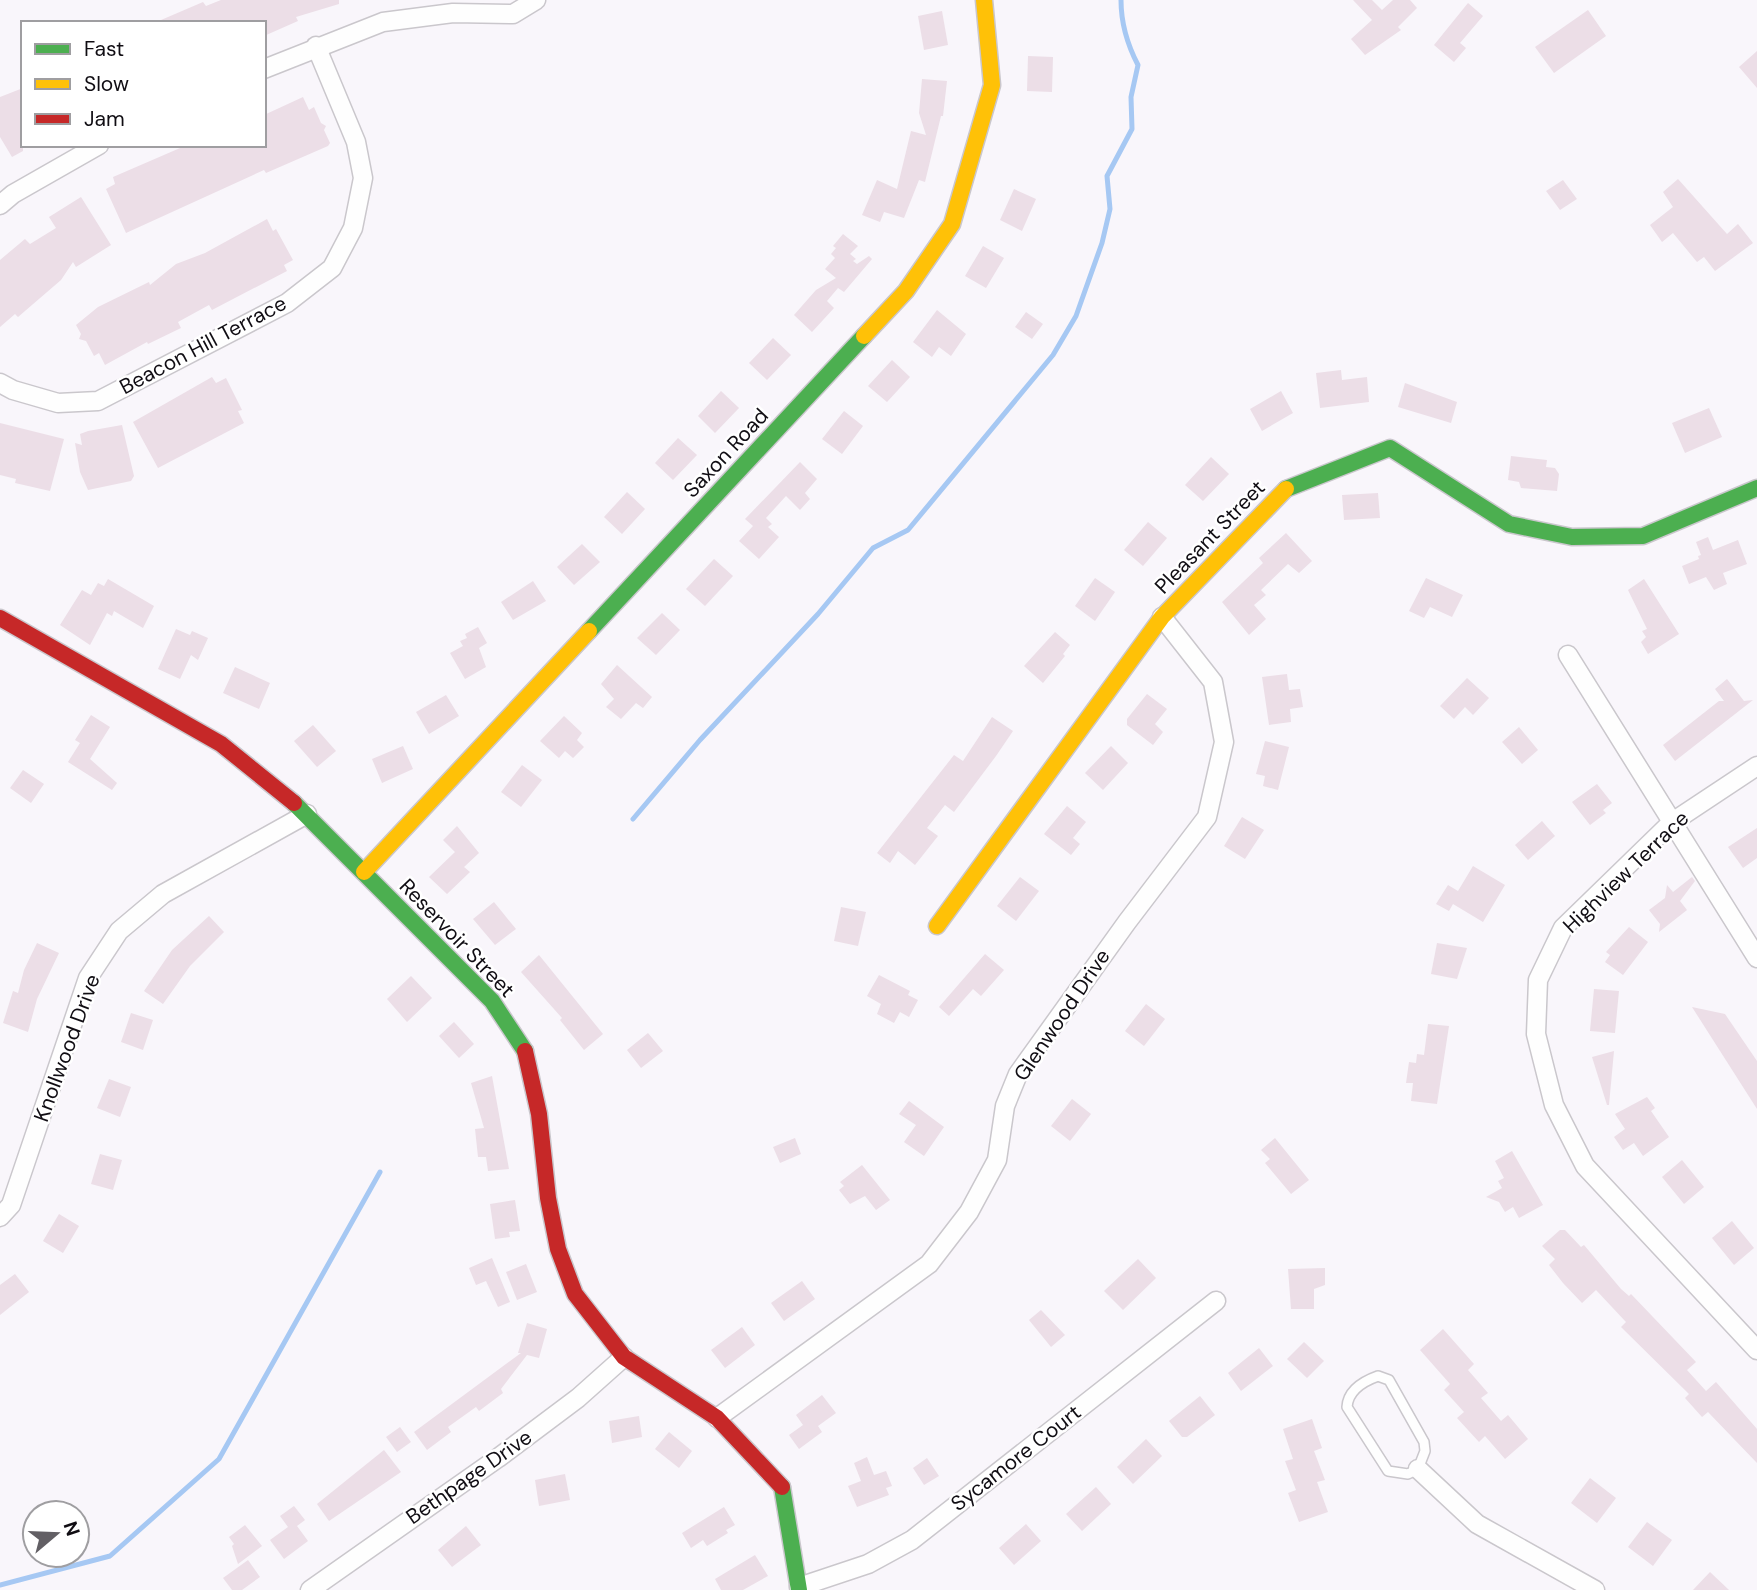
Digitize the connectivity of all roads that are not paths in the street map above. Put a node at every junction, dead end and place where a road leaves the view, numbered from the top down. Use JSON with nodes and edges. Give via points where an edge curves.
{"nodes":[{"id":1,"x":536,"y":0,"type":"edge"},
{"id":2,"x":984,"y":0,"type":"edge"},
{"id":3,"x":316,"y":46,"type":"junction"},
{"id":4,"x":266,"y":68,"type":"edge"},
{"id":5,"x":95,"y":147,"type":"edge"},
{"id":6,"x":0,"y":205,"type":"edge"},
{"id":7,"x":0,"y":383,"type":"edge"},
{"id":8,"x":1757,"y":488,"type":"edge"},
{"id":9,"x":1162,"y":617,"type":"junction"},
{"id":10,"x":0,"y":618,"type":"edge"},
{"id":11,"x":1568,"y":655,"type":"dead end"},
{"id":12,"x":1757,"y":766,"type":"edge"},
{"id":13,"x":307,"y":814,"type":"junction"},
{"id":14,"x":1671,"y":822,"type":"junction"},
{"id":15,"x":364,"y":872,"type":"junction"},
{"id":16,"x":937,"y":926,"type":"dead end"},
{"id":17,"x":1757,"y":958,"type":"edge"},
{"id":18,"x":0,"y":1217,"type":"edge"},
{"id":19,"x":1216,"y":1301,"type":"dead end"},
{"id":20,"x":1757,"y":1350,"type":"edge"},
{"id":21,"x":624,"y":1357,"type":"junction"},
{"id":22,"x":717,"y":1418,"type":"junction"},
{"id":23,"x":1418,"y":1469,"type":"junction"},
{"id":24,"x":799,"y":1589,"type":"edge"},
{"id":25,"x":310,"y":1590,"type":"edge"},
{"id":26,"x":1595,"y":1590,"type":"edge"}],
"edges":[{"from":1,"to":3,"type":"street","via":[[513,14],[453,13],[383,22]]},
{"from":2,"to":15,"type":"street","name":"Saxon Road","via":[[992,85],[952,225],[906,291]]},
{"from":3,"to":4,"type":"street"},
{"from":3,"to":7,"type":"street","name":"Beacon Hill Terrace","via":[[356,142],[363,178],[354,228],[332,268],[287,303],[98,401],[58,403]]},
{"from":5,"to":6,"type":"street"},
{"from":8,"to":9,"type":"street","name":"Pleasant Street","via":[[1643,537],[1572,537],[1509,524],[1390,448],[1285,489]]},
{"from":9,"to":16,"type":"street","name":"Pleasant Street"},
{"from":9,"to":22,"type":"street","name":"Glenwood Drive","via":[[1213,682],[1224,742],[1207,817],[1018,1074],[1005,1107],[997,1160],[969,1212],[929,1264]]},
{"from":10,"to":13,"type":"street","name":"Reservoir Street","via":[[221,744]]},
{"from":11,"to":14,"type":"street"},
{"from":12,"to":14,"type":"street","name":"Highview Terrace"},
{"from":13,"to":15,"type":"street","name":"Reservoir Street"},
{"from":13,"to":18,"type":"street","name":"Knollwood Drive","via":[[163,894],[119,931],[89,978],[11,1205]]},
{"from":14,"to":17,"type":"street"},
{"from":14,"to":20,"type":"street","name":"Highview Terrace","via":[[1563,928],[1538,980],[1536,1034],[1554,1105],[1585,1166]]},
{"from":15,"to":21,"type":"street","name":"Reservoir Street","via":[[492,1001],[524,1048],[539,1114],[558,1249],[575,1294]]},
{"from":19,"to":24,"type":"street","name":"Sycamore Court","via":[[912,1540],[868,1564]]},
{"from":21,"to":22,"type":"street","name":"Reservoir Street"},
{"from":21,"to":25,"type":"street","name":"Bethpage Drive","via":[[498,1458]]},
{"from":22,"to":24,"type":"street","name":"Reservoir Street","via":[[782,1485]]},
{"from":23,"to":23,"type":"lane","via":[[1424,1442],[1389,1380],[1378,1376],[1362,1382],[1347,1400],[1347,1407],[1388,1471],[1408,1474]]},
{"from":23,"to":26,"type":"street","via":[[1477,1524]]}]}
